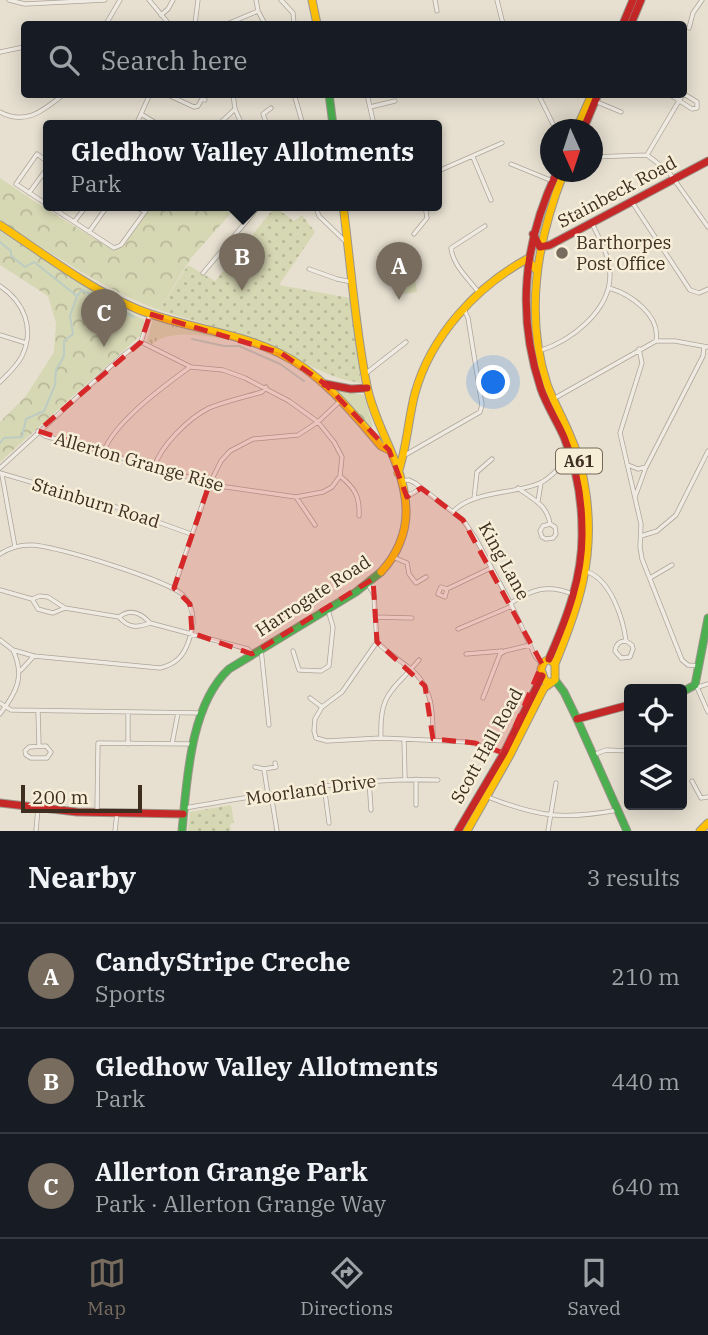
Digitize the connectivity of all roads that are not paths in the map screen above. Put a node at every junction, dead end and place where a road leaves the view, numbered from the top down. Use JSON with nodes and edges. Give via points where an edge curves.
{"nodes":[{"id":1,"x":9,"y":0,"type":"edge"},
{"id":2,"x":105,"y":0,"type":"edge"},
{"id":3,"x":120,"y":0,"type":"edge"},
{"id":4,"x":149,"y":0,"type":"edge"},
{"id":5,"x":173,"y":0,"type":"edge"},
{"id":6,"x":198,"y":0,"type":"edge"},
{"id":7,"x":256,"y":0,"type":"edge"},
{"id":8,"x":281,"y":0,"type":"edge"},
{"id":9,"x":312,"y":0,"type":"edge"},
{"id":10,"x":435,"y":0,"type":"edge"},
{"id":11,"x":497,"y":0,"type":"edge"},
{"id":12,"x":633,"y":0,"type":"edge"},
{"id":13,"x":641,"y":0,"type":"edge"},
{"id":14,"x":702,"y":0,"type":"edge"},
{"id":15,"x":77,"y":1,"type":"edge"},
{"id":16,"x":258,"y":11,"type":"junction"},
{"id":17,"x":437,"y":11,"type":"dead end"},
{"id":18,"x":161,"y":15,"type":"junction"},
{"id":19,"x":108,"y":21,"type":"edge"},
{"id":20,"x":166,"y":21,"type":"edge"},
{"id":21,"x":195,"y":21,"type":"edge"},
{"id":22,"x":234,"y":21,"type":"edge"},
{"id":23,"x":263,"y":21,"type":"edge"},
{"id":24,"x":294,"y":21,"type":"edge"},
{"id":25,"x":316,"y":21,"type":"edge"},
{"id":26,"x":502,"y":21,"type":"edge"},
{"id":27,"x":623,"y":21,"type":"edge"},
{"id":28,"x":632,"y":21,"type":"edge"},
{"id":29,"x":689,"y":28,"type":"dead end"},
{"id":30,"x":21,"y":48,"type":"edge"},
{"id":31,"x":0,"y":52,"type":"edge"},
{"id":32,"x":687,"y":96,"type":"edge"},
{"id":33,"x":59,"y":98,"type":"edge"},
{"id":34,"x":148,"y":98,"type":"edge"},
{"id":35,"x":175,"y":98,"type":"edge"},
{"id":36,"x":234,"y":98,"type":"edge"},
{"id":37,"x":295,"y":98,"type":"edge"},
{"id":38,"x":330,"y":98,"type":"edge"},
{"id":39,"x":369,"y":98,"type":"edge"},
{"id":40,"x":540,"y":98,"type":"edge"},
{"id":41,"x":594,"y":98,"type":"edge"},
{"id":42,"x":595,"y":98,"type":"edge"},
{"id":43,"x":597,"y":98,"type":"edge"},
{"id":44,"x":675,"y":98,"type":"edge"},
{"id":45,"x":681,"y":98,"type":"edge"},
{"id":46,"x":205,"y":100,"type":"dead end"},
{"id":47,"x":395,"y":100,"type":"dead end"},
{"id":48,"x":679,"y":101,"type":"junction"},
{"id":49,"x":370,"y":107,"type":"junction"},
{"id":50,"x":271,"y":108,"type":"dead end"},
{"id":51,"x":235,"y":109,"type":"junction"},
{"id":52,"x":0,"y":112,"type":"edge"},
{"id":53,"x":621,"y":112,"type":"dead end"},
{"id":54,"x":141,"y":114,"type":"junction"},
{"id":55,"x":550,"y":119,"type":"edge"},
{"id":56,"x":582,"y":119,"type":"edge"},
{"id":57,"x":587,"y":119,"type":"edge"},
{"id":58,"x":138,"y":120,"type":"edge"},
{"id":59,"x":151,"y":120,"type":"edge"},
{"id":60,"x":223,"y":120,"type":"edge"},
{"id":61,"x":240,"y":120,"type":"edge"},
{"id":62,"x":265,"y":120,"type":"edge"},
{"id":63,"x":302,"y":120,"type":"edge"},
{"id":64,"x":332,"y":120,"type":"edge"},
{"id":65,"x":373,"y":120,"type":"edge"},
{"id":66,"x":502,"y":143,"type":"dead end"},
{"id":67,"x":647,"y":155,"type":"junction"},
{"id":68,"x":472,"y":156,"type":"junction"},
{"id":69,"x":603,"y":156,"type":"edge"},
{"id":70,"x":43,"y":160,"type":"edge"},
{"id":71,"x":708,"y":162,"type":"edge"},
{"id":72,"x":511,"y":164,"type":"dead end"},
{"id":73,"x":442,"y":169,"type":"edge"},
{"id":74,"x":43,"y":172,"type":"edge"},
{"id":75,"x":540,"y":175,"type":"edge"},
{"id":76,"x":674,"y":178,"type":"junction"},
{"id":77,"x":551,"y":182,"type":"edge"},
{"id":78,"x":560,"y":182,"type":"edge"},
{"id":79,"x":29,"y":193,"type":"junction"},
{"id":80,"x":491,"y":200,"type":"dead end"},
{"id":81,"x":43,"y":201,"type":"edge"},
{"id":82,"x":631,"y":202,"type":"junction"},
{"id":83,"x":82,"y":211,"type":"edge"},
{"id":84,"x":104,"y":211,"type":"edge"},
{"id":85,"x":144,"y":211,"type":"edge"},
{"id":86,"x":255,"y":211,"type":"edge"},
{"id":87,"x":317,"y":211,"type":"edge"},
{"id":88,"x":344,"y":211,"type":"edge"},
{"id":89,"x":426,"y":211,"type":"edge"},
{"id":90,"x":59,"y":212,"type":"edge"},
{"id":91,"x":74,"y":222,"type":"junction"},
{"id":92,"x":592,"y":223,"type":"junction"},
{"id":93,"x":0,"y":225,"type":"edge"},
{"id":94,"x":485,"y":226,"type":"dead end"},
{"id":95,"x":708,"y":227,"type":"edge"},
{"id":96,"x":89,"y":232,"type":"junction"},
{"id":97,"x":414,"y":234,"type":"dead end"},
{"id":98,"x":536,"y":240,"type":"junction"},
{"id":99,"x":347,"y":243,"type":"junction"},
{"id":100,"x":532,"y":264,"type":"junction"},
{"id":101,"x":309,"y":268,"type":"dead end"},
{"id":102,"x":203,"y":273,"type":"dead end"},
{"id":103,"x":352,"y":282,"type":"junction"},
{"id":104,"x":0,"y":286,"type":"edge"},
{"id":105,"x":609,"y":288,"type":"junction"},
{"id":106,"x":708,"y":289,"type":"edge"},
{"id":107,"x":479,"y":293,"type":"junction"},
{"id":108,"x":464,"y":309,"type":"junction"},
{"id":109,"x":150,"y":314,"type":"junction"},
{"id":110,"x":0,"y":335,"type":"edge"},
{"id":111,"x":656,"y":341,"type":"junction"},
{"id":112,"x":141,"y":342,"type":"junction"},
{"id":113,"x":406,"y":342,"type":"dead end"},
{"id":114,"x":26,"y":343,"type":"junction"},
{"id":115,"x":706,"y":347,"type":"edge"},
{"id":116,"x":639,"y":349,"type":"junction"},
{"id":117,"x":539,"y":351,"type":"junction"},
{"id":118,"x":191,"y":367,"type":"junction"},
{"id":119,"x":365,"y":374,"type":"junction"},
{"id":120,"x":0,"y":382,"type":"edge"},
{"id":121,"x":326,"y":384,"type":"junction"},
{"id":122,"x":266,"y":387,"type":"junction"},
{"id":123,"x":367,"y":388,"type":"junction"},
{"id":124,"x":552,"y":399,"type":"junction"},
{"id":125,"x":340,"y":400,"type":"junction"},
{"id":126,"x":318,"y":422,"type":"junction"},
{"id":127,"x":380,"y":429,"type":"junction"},
{"id":128,"x":367,"y":430,"type":"junction"},
{"id":129,"x":38,"y":431,"type":"junction"},
{"id":130,"x":389,"y":450,"type":"junction"},
{"id":131,"x":708,"y":451,"type":"edge"},
{"id":132,"x":103,"y":453,"type":"junction"},
{"id":133,"x":405,"y":455,"type":"junction"},
{"id":134,"x":571,"y":457,"type":"junction"},
{"id":135,"x":492,"y":459,"type":"dead end"},
{"id":136,"x":627,"y":465,"type":"junction"},
{"id":137,"x":646,"y":467,"type":"junction"},
{"id":138,"x":154,"y":468,"type":"junction"},
{"id":139,"x":1,"y":472,"type":"edge"},
{"id":140,"x":398,"y":473,"type":"junction"},
{"id":141,"x":340,"y":477,"type":"junction"},
{"id":142,"x":401,"y":481,"type":"junction"},
{"id":143,"x":541,"y":483,"type":"junction"},
{"id":144,"x":209,"y":485,"type":"junction"},
{"id":145,"x":421,"y":488,"type":"junction"},
{"id":146,"x":518,"y":488,"type":"junction"},
{"id":147,"x":404,"y":495,"type":"junction"},
{"id":148,"x":296,"y":497,"type":"junction"},
{"id":149,"x":635,"y":497,"type":"junction"},
{"id":150,"x":474,"y":499,"type":"junction"},
{"id":151,"x":538,"y":501,"type":"junction"},
{"id":152,"x":453,"y":512,"type":"junction"},
{"id":153,"x":359,"y":516,"type":"dead end"},
{"id":154,"x":550,"y":524,"type":"junction"},
{"id":155,"x":315,"y":525,"type":"dead end"},
{"id":156,"x":192,"y":534,"type":"junction"},
{"id":157,"x":641,"y":536,"type":"junction"},
{"id":158,"x":15,"y":547,"type":"junction"},
{"id":159,"x":0,"y":554,"type":"edge"},
{"id":160,"x":393,"y":557,"type":"junction"},
{"id":161,"x":672,"y":565,"type":"dead end"},
{"id":162,"x":491,"y":568,"type":"junction"},
{"id":163,"x":586,"y":572,"type":"junction"},
{"id":164,"x":426,"y":577,"type":"dead end"},
{"id":165,"x":650,"y":578,"type":"junction"},
{"id":166,"x":368,"y":583,"type":"junction"},
{"id":167,"x":174,"y":588,"type":"junction"},
{"id":168,"x":447,"y":589,"type":"dead end"},
{"id":169,"x":0,"y":590,"type":"edge"},
{"id":170,"x":577,"y":595,"type":"junction"},
{"id":171,"x":32,"y":599,"type":"junction"},
{"id":172,"x":512,"y":605,"type":"junction"},
{"id":173,"x":65,"y":608,"type":"junction"},
{"id":174,"x":328,"y":609,"type":"junction"},
{"id":175,"x":119,"y":617,"type":"junction"},
{"id":176,"x":375,"y":617,"type":"junction"},
{"id":177,"x":412,"y":618,"type":"dead end"},
{"id":178,"x":708,"y":618,"type":"edge"},
{"id":179,"x":150,"y":623,"type":"junction"},
{"id":180,"x":458,"y":629,"type":"dead end"},
{"id":181,"x":192,"y":633,"type":"junction"},
{"id":182,"x":0,"y":640,"type":"edge"},
{"id":183,"x":626,"y":641,"type":"junction"},
{"id":184,"x":377,"y":642,"type":"junction"},
{"id":185,"x":530,"y":645,"type":"junction"},
{"id":186,"x":261,"y":649,"type":"junction"},
{"id":187,"x":13,"y":650,"type":"junction"},
{"id":188,"x":293,"y":651,"type":"dead end"},
{"id":189,"x":505,"y":651,"type":"junction"},
{"id":190,"x":252,"y":654,"type":"junction"},
{"id":191,"x":466,"y":654,"type":"dead end"},
{"id":192,"x":34,"y":656,"type":"junction"},
{"id":193,"x":419,"y":660,"type":"dead end"},
{"id":194,"x":549,"y":662,"type":"junction"},
{"id":195,"x":699,"y":666,"type":"junction"},
{"id":196,"x":411,"y":669,"type":"junction"},
{"id":197,"x":20,"y":671,"type":"junction"},
{"id":198,"x":542,"y":676,"type":"junction"},
{"id":199,"x":552,"y":681,"type":"junction"},
{"id":200,"x":708,"y":684,"type":"edge"},
{"id":201,"x":695,"y":687,"type":"junction"},
{"id":202,"x":687,"y":690,"type":"edge"},
{"id":203,"x":310,"y":698,"type":"dead end"},
{"id":204,"x":483,"y":698,"type":"dead end"},
{"id":205,"x":0,"y":704,"type":"edge"},
{"id":206,"x":624,"y":706,"type":"edge"},
{"id":207,"x":5,"y":707,"type":"junction"},
{"id":208,"x":322,"y":707,"type":"junction"},
{"id":209,"x":38,"y":710,"type":"junction"},
{"id":210,"x":128,"y":712,"type":"junction"},
{"id":211,"x":708,"y":712,"type":"edge"},
{"id":212,"x":177,"y":713,"type":"junction"},
{"id":213,"x":202,"y":713,"type":"junction"},
{"id":214,"x":0,"y":714,"type":"edge"},
{"id":215,"x":577,"y":719,"type":"junction"},
{"id":216,"x":269,"y":725,"type":"dead end"},
{"id":217,"x":381,"y":738,"type":"junction"},
{"id":218,"x":404,"y":738,"type":"junction"},
{"id":219,"x":433,"y":739,"type":"junction"},
{"id":220,"x":128,"y":744,"type":"junction"},
{"id":221,"x":172,"y":744,"type":"junction"},
{"id":222,"x":195,"y":744,"type":"junction"},
{"id":223,"x":39,"y":746,"type":"junction"},
{"id":224,"x":624,"y":751,"type":"edge"},
{"id":225,"x":504,"y":753,"type":"junction"},
{"id":226,"x":593,"y":755,"type":"junction"},
{"id":227,"x":275,"y":763,"type":"dead end"},
{"id":228,"x":255,"y":767,"type":"dead end"},
{"id":229,"x":264,"y":769,"type":"junction"},
{"id":230,"x":405,"y":779,"type":"junction"},
{"id":231,"x":416,"y":779,"type":"junction"},
{"id":232,"x":369,"y":780,"type":"junction"},
{"id":233,"x":438,"y":780,"type":"dead end"},
{"id":234,"x":692,"y":781,"type":"dead end"},
{"id":235,"x":556,"y":783,"type":"dead end"},
{"id":236,"x":324,"y":785,"type":"junction"},
{"id":237,"x":269,"y":794,"type":"junction"},
{"id":238,"x":488,"y":797,"type":"junction"},
{"id":239,"x":708,"y":797,"type":"edge"},
{"id":240,"x":0,"y":803,"type":"edge"},
{"id":241,"x":416,"y":805,"type":"dead end"},
{"id":242,"x":37,"y":808,"type":"junction"},
{"id":243,"x":371,"y":810,"type":"dead end"},
{"id":244,"x":618,"y":810,"type":"junction"},
{"id":245,"x":184,"y":811,"type":"junction"},
{"id":246,"x":97,"y":813,"type":"junction"},
{"id":247,"x":117,"y":813,"type":"junction"},
{"id":248,"x":550,"y":816,"type":"junction"},
{"id":249,"x":329,"y":823,"type":"dead end"},
{"id":250,"x":708,"y":823,"type":"edge"},
{"id":251,"x":36,"y":831,"type":"edge"},
{"id":252,"x":115,"y":831,"type":"edge"},
{"id":253,"x":182,"y":831,"type":"edge"},
{"id":254,"x":276,"y":831,"type":"edge"},
{"id":255,"x":458,"y":831,"type":"edge"},
{"id":256,"x":467,"y":831,"type":"edge"},
{"id":257,"x":548,"y":831,"type":"edge"},
{"id":258,"x":627,"y":831,"type":"edge"},
{"id":259,"x":700,"y":831,"type":"edge"}],
"edges":[{"from":1,"to":15,"type":"street","via":[[24,4]]},
{"from":2,"to":15,"type":"street"},
{"from":3,"to":19,"type":"street"},
{"from":4,"to":18,"type":"street"},
{"from":5,"to":18,"type":"street"},
{"from":6,"to":21,"type":"street"},
{"from":7,"to":16,"type":"street"},
{"from":8,"to":24,"type":"street","via":[[293,13]]},
{"from":9,"to":25,"type":"main road"},
{"from":10,"to":17,"type":"street"},
{"from":11,"to":26,"type":"street"},
{"from":12,"to":27,"type":"main road"},
{"from":13,"to":28,"type":"main road"},
{"from":14,"to":29,"type":"street"},
{"from":16,"to":22,"type":"street"},
{"from":16,"to":23,"type":"street"},
{"from":18,"to":20,"type":"street"},
{"from":30,"to":31,"type":"street"},
{"from":32,"to":48,"type":"street","via":[[697,102],[697,108]]},
{"from":33,"to":52,"type":"street","via":[[27,117],[16,119]]},
{"from":34,"to":54,"type":"street"},
{"from":35,"to":46,"type":"street","via":[[194,107]]},
{"from":36,"to":51,"type":"street"},
{"from":37,"to":63,"type":"street"},
{"from":38,"to":64,"type":"main road"},
{"from":39,"to":49,"type":"street"},
{"from":40,"to":55,"type":"street"},
{"from":41,"to":56,"type":"main road"},
{"from":42,"to":57,"type":"main road"},
{"from":43,"to":53,"type":"street"},
{"from":44,"to":48,"type":"street"},
{"from":45,"to":48,"type":"street"},
{"from":47,"to":49,"type":"street"},
{"from":48,"to":67,"type":"street"},
{"from":49,"to":65,"type":"street"},
{"from":50,"to":62,"type":"street","via":[[263,114]]},
{"from":51,"to":60,"type":"street"},
{"from":51,"to":61,"type":"street"},
{"from":54,"to":58,"type":"street"},
{"from":54,"to":59,"type":"street"},
{"from":66,"to":68,"type":"street"},
{"from":67,"to":69,"type":"street"},
{"from":67,"to":76,"type":"street"},
{"from":68,"to":73,"type":"street"},
{"from":68,"to":80,"type":"street"},
{"from":70,"to":79,"type":"street","via":[[37,154],[16,184]]},
{"from":71,"to":76,"type":"main road","name":"Stainbeck Road"},
{"from":72,"to":75,"type":"street"},
{"from":74,"to":79,"type":"street"},
{"from":76,"to":82,"type":"main road","name":"Stainbeck Road"},
{"from":76,"to":95,"type":"street"},
{"from":77,"to":98,"type":"main road","number":"A61"},
{"from":78,"to":98,"type":"main road","number":"A61"},
{"from":79,"to":81,"type":"street"},
{"from":82,"to":92,"type":"main road","name":"Stainbeck Road"},
{"from":82,"to":106,"type":"street","via":[[690,289],[699,293]]},
{"from":83,"to":91,"type":"street"},
{"from":84,"to":96,"type":"street"},
{"from":85,"to":96,"type":"street","via":[[121,245],[114,248]]},
{"from":86,"to":102,"type":"street"},
{"from":87,"to":99,"type":"street"},
{"from":88,"to":99,"type":"main road","name":"Harrogate Road"},
{"from":89,"to":97,"type":"street","via":[[427,218]]},
{"from":90,"to":91,"type":"street"},
{"from":91,"to":96,"type":"street"},
{"from":92,"to":98,"type":"main road","name":"Stainbeck Road","via":[[560,240]]},
{"from":92,"to":105,"type":"street","via":[[606,253]]},
{"from":93,"to":109,"type":"main road"},
{"from":94,"to":107,"type":"street","via":[[451,248]]},
{"from":98,"to":100,"type":"main road","number":"A61"},
{"from":99,"to":103,"type":"main road","name":"Harrogate Road"},
{"from":100,"to":107,"type":"main road","via":[[510,268]]},
{"from":100,"to":117,"type":"main road","number":"A61"},
{"from":100,"to":134,"type":"main road","number":"A61","via":[[528,311],[536,371]]},
{"from":101,"to":103,"type":"street"},
{"from":103,"to":119,"type":"main road","name":"Harrogate Road"},
{"from":104,"to":114,"type":"street","via":[[22,309]]},
{"from":105,"to":111,"type":"street","via":[[629,296],[645,310],[656,328]]},
{"from":105,"to":117,"type":"street","via":[[589,320],[562,341]]},
{"from":107,"to":108,"type":"main road"},
{"from":108,"to":133,"type":"main road","via":[[420,378]]},
{"from":108,"to":133,"type":"street","via":[[480,412]]},
{"from":109,"to":112,"type":"street"},
{"from":109,"to":121,"type":"main road","via":[[262,345]]},
{"from":110,"to":114,"type":"street"},
{"from":111,"to":115,"type":"street"},
{"from":111,"to":116,"type":"street"},
{"from":112,"to":118,"type":"street"},
{"from":112,"to":129,"type":"street"},
{"from":113,"to":119,"type":"street"},
{"from":114,"to":120,"type":"street","via":[[16,365]]},
{"from":115,"to":137,"type":"street"},
{"from":116,"to":124,"type":"street"},
{"from":116,"to":136,"type":"street","via":[[642,363],[620,433]]},
{"from":117,"to":124,"type":"main road","number":"A61"},
{"from":118,"to":122,"type":"street","via":[[223,370]]},
{"from":118,"to":132,"type":"street","via":[[133,413]]},
{"from":119,"to":123,"type":"main road","name":"Harrogate Road"},
{"from":121,"to":123,"type":"main road"},
{"from":121,"to":125,"type":"main road"},
{"from":122,"to":126,"type":"street"},
{"from":122,"to":138,"type":"street","via":[[207,409],[158,457]]},
{"from":123,"to":127,"type":"main road","name":"Harrogate Road"},
{"from":124,"to":163,"type":"main road","number":"A61","via":[[579,459],[588,531]]},
{"from":125,"to":126,"type":"street"},
{"from":125,"to":128,"type":"main road"},
{"from":126,"to":141,"type":"street","via":[[339,449]]},
{"from":126,"to":144,"type":"street","via":[[298,435],[253,439],[240,445],[222,461]]},
{"from":127,"to":128,"type":"main road"},
{"from":127,"to":130,"type":"main road","name":"Harrogate Road"},
{"from":128,"to":130,"type":"main road"},
{"from":129,"to":132,"type":"street","name":"Allerton Grange Rise"},
{"from":129,"to":139,"type":"street"},
{"from":130,"to":140,"type":"main road","name":"Harrogate Road"},
{"from":131,"to":157,"type":"street","via":[[677,515],[657,531]]},
{"from":132,"to":138,"type":"street","name":"Allerton Grange Rise"},
{"from":133,"to":140,"type":"main road"},
{"from":134,"to":143,"type":"street"},
{"from":134,"to":170,"type":"main road","number":"A61","via":[[582,531]]},
{"from":135,"to":150,"type":"street","via":[[477,472]]},
{"from":136,"to":137,"type":"street"},
{"from":136,"to":149,"type":"street"},
{"from":137,"to":149,"type":"street"},
{"from":138,"to":144,"type":"street","name":"Allerton Grange Rise"},
{"from":139,"to":156,"type":"street","name":"Stainburn Road"},
{"from":139,"to":158,"type":"street"},
{"from":140,"to":142,"type":"main road","name":"Harrogate Road"},
{"from":141,"to":148,"type":"street","name":"Allerton Grange Rise","via":[[323,492]]},
{"from":141,"to":153,"type":"street","via":[[358,495]]},
{"from":142,"to":145,"type":"street","name":"King Lane","via":[[409,480]]},
{"from":142,"to":147,"type":"main road","name":"Harrogate Road"},
{"from":143,"to":146,"type":"street"},
{"from":143,"to":151,"type":"street"},
{"from":144,"to":148,"type":"street","name":"Allerton Grange Rise"},
{"from":144,"to":156,"type":"street"},
{"from":145,"to":147,"type":"street"},
{"from":145,"to":152,"type":"street","name":"King Lane"},
{"from":146,"to":150,"type":"street"},
{"from":146,"to":151,"type":"street"},
{"from":147,"to":160,"type":"main road","name":"Harrogate Road","via":[[406,511]]},
{"from":148,"to":155,"type":"street"},
{"from":149,"to":157,"type":"street"},
{"from":150,"to":152,"type":"street"},
{"from":151,"to":154,"type":"street"},
{"from":152,"to":162,"type":"street","name":"King Lane","via":[[476,539]]},
{"from":154,"to":154,"type":"street","via":[[540,531],[546,539],[556,534]]},
{"from":156,"to":167,"type":"street"},
{"from":157,"to":165,"type":"street","via":[[639,547]]},
{"from":158,"to":159,"type":"street"},
{"from":158,"to":167,"type":"street","via":[[54,549]]},
{"from":160,"to":164,"type":"street","via":[[407,563],[416,583]]},
{"from":160,"to":166,"type":"main road","name":"Harrogate Road"},
{"from":161,"to":165,"type":"street"},
{"from":162,"to":168,"type":"street"},
{"from":162,"to":172,"type":"street","name":"King Lane"},
{"from":163,"to":170,"type":"main road","number":"A61"},
{"from":163,"to":183,"type":"street","via":[[605,584]]},
{"from":165,"to":195,"type":"street","via":[[682,660]]},
{"from":166,"to":174,"type":"main road","name":"Harrogate Road"},
{"from":166,"to":176,"type":"street"},
{"from":167,"to":181,"type":"street","via":[[190,604]]},
{"from":169,"to":171,"type":"street"},
{"from":170,"to":172,"type":"street","via":[[542,588]]},
{"from":170,"to":194,"type":"main road","number":"A61"},
{"from":171,"to":173,"type":"street","via":[[48,597]]},
{"from":171,"to":173,"type":"street","via":[[45,611]]},
{"from":172,"to":180,"type":"street"},
{"from":172,"to":185,"type":"street","name":"King Lane"},
{"from":173,"to":175,"type":"street"},
{"from":174,"to":186,"type":"main road","name":"Harrogate Road"},
{"from":174,"to":188,"type":"street","via":[[333,627],[329,666],[321,671],[299,670]]},
{"from":175,"to":179,"type":"street","via":[[132,626]]},
{"from":175,"to":179,"type":"street","via":[[136,613]]},
{"from":176,"to":177,"type":"street"},
{"from":176,"to":184,"type":"street"},
{"from":178,"to":195,"type":"main road"},
{"from":179,"to":181,"type":"street"},
{"from":181,"to":190,"type":"street"},
{"from":181,"to":192,"type":"street","via":[[183,655],[160,668]]},
{"from":182,"to":187,"type":"street"},
{"from":183,"to":183,"type":"street","via":[[633,653],[626,659],[615,651]]},
{"from":184,"to":196,"type":"street"},
{"from":184,"to":208,"type":"street","via":[[342,692]]},
{"from":185,"to":189,"type":"street"},
{"from":185,"to":194,"type":"street","name":"King Lane"},
{"from":186,"to":190,"type":"main road","name":"Harrogate Road"},
{"from":186,"to":216,"type":"street"},
{"from":187,"to":192,"type":"street"},
{"from":187,"to":197,"type":"street"},
{"from":189,"to":191,"type":"street"},
{"from":189,"to":204,"type":"street"},
{"from":190,"to":213,"type":"main road","name":"Harrogate Road","via":[[221,676]]},
{"from":192,"to":197,"type":"street"},
{"from":193,"to":196,"type":"street"},
{"from":194,"to":198,"type":"main road","number":"A61"},
{"from":194,"to":199,"type":"main road","number":"A61"},
{"from":195,"to":201,"type":"main road"},
{"from":196,"to":217,"type":"street","via":[[387,695]]},
{"from":196,"to":219,"type":"street","via":[[431,701]]},
{"from":197,"to":207,"type":"street"},
{"from":198,"to":199,"type":"main road"},
{"from":198,"to":225,"type":"main road","name":"Scott Hall Road","number":"A61"},
{"from":199,"to":215,"type":"main road","via":[[564,692]]},
{"from":199,"to":238,"type":"main road","name":"Scott Hall Road","number":"A61"},
{"from":200,"to":201,"type":"street"},
{"from":201,"to":202,"type":"main road"},
{"from":201,"to":211,"type":"street"},
{"from":203,"to":208,"type":"street"},
{"from":205,"to":207,"type":"street"},
{"from":206,"to":215,"type":"main road"},
{"from":207,"to":209,"type":"street"},
{"from":207,"to":214,"type":"street"},
{"from":208,"to":217,"type":"street","via":[[314,731],[321,741]]},
{"from":209,"to":210,"type":"street"},
{"from":209,"to":223,"type":"street"},
{"from":210,"to":212,"type":"street"},
{"from":210,"to":220,"type":"street"},
{"from":212,"to":213,"type":"street"},
{"from":212,"to":221,"type":"street"},
{"from":213,"to":222,"type":"main road","name":"Harrogate Road"},
{"from":215,"to":226,"type":"main road"},
{"from":217,"to":218,"type":"street"},
{"from":218,"to":219,"type":"street"},
{"from":218,"to":230,"type":"street"},
{"from":219,"to":225,"type":"street","via":[[475,743]]},
{"from":220,"to":221,"type":"street"},
{"from":220,"to":246,"type":"street","via":[[98,743]]},
{"from":221,"to":222,"type":"street"},
{"from":222,"to":245,"type":"main road","name":"Harrogate Road"},
{"from":223,"to":223,"type":"street","via":[[49,748],[49,757],[27,757],[27,748]]},
{"from":224,"to":226,"type":"street"},
{"from":225,"to":255,"type":"main road","name":"Scott Hall Road","number":"A61"},
{"from":226,"to":244,"type":"main road"},
{"from":227,"to":229,"type":"street","via":[[276,767]]},
{"from":228,"to":229,"type":"street"},
{"from":229,"to":237,"type":"street"},
{"from":230,"to":231,"type":"street","name":"Moorland Drive"},
{"from":230,"to":232,"type":"street","name":"Moorland Drive"},
{"from":231,"to":233,"type":"street","name":"Moorland Drive"},
{"from":231,"to":241,"type":"street"},
{"from":232,"to":236,"type":"street","name":"Moorland Drive"},
{"from":232,"to":243,"type":"street"},
{"from":234,"to":239,"type":"street","via":[[698,795]]},
{"from":235,"to":248,"type":"street"},
{"from":236,"to":237,"type":"street","name":"Moorland Drive"},
{"from":236,"to":249,"type":"street"},
{"from":237,"to":245,"type":"street","name":"Moorland Drive"},
{"from":237,"to":254,"type":"street"},
{"from":238,"to":248,"type":"street"},
{"from":238,"to":256,"type":"main road","name":"Scott Hall Road","number":"A61"},
{"from":240,"to":242,"type":"main road"},
{"from":242,"to":246,"type":"main road"},
{"from":242,"to":251,"type":"street"},
{"from":244,"to":248,"type":"street"},
{"from":244,"to":258,"type":"main road"},
{"from":245,"to":247,"type":"main road"},
{"from":245,"to":253,"type":"main road","name":"Harrogate Road"},
{"from":246,"to":247,"type":"main road"},
{"from":247,"to":252,"type":"street"},
{"from":248,"to":257,"type":"street"},
{"from":250,"to":259,"type":"main road"}]}
